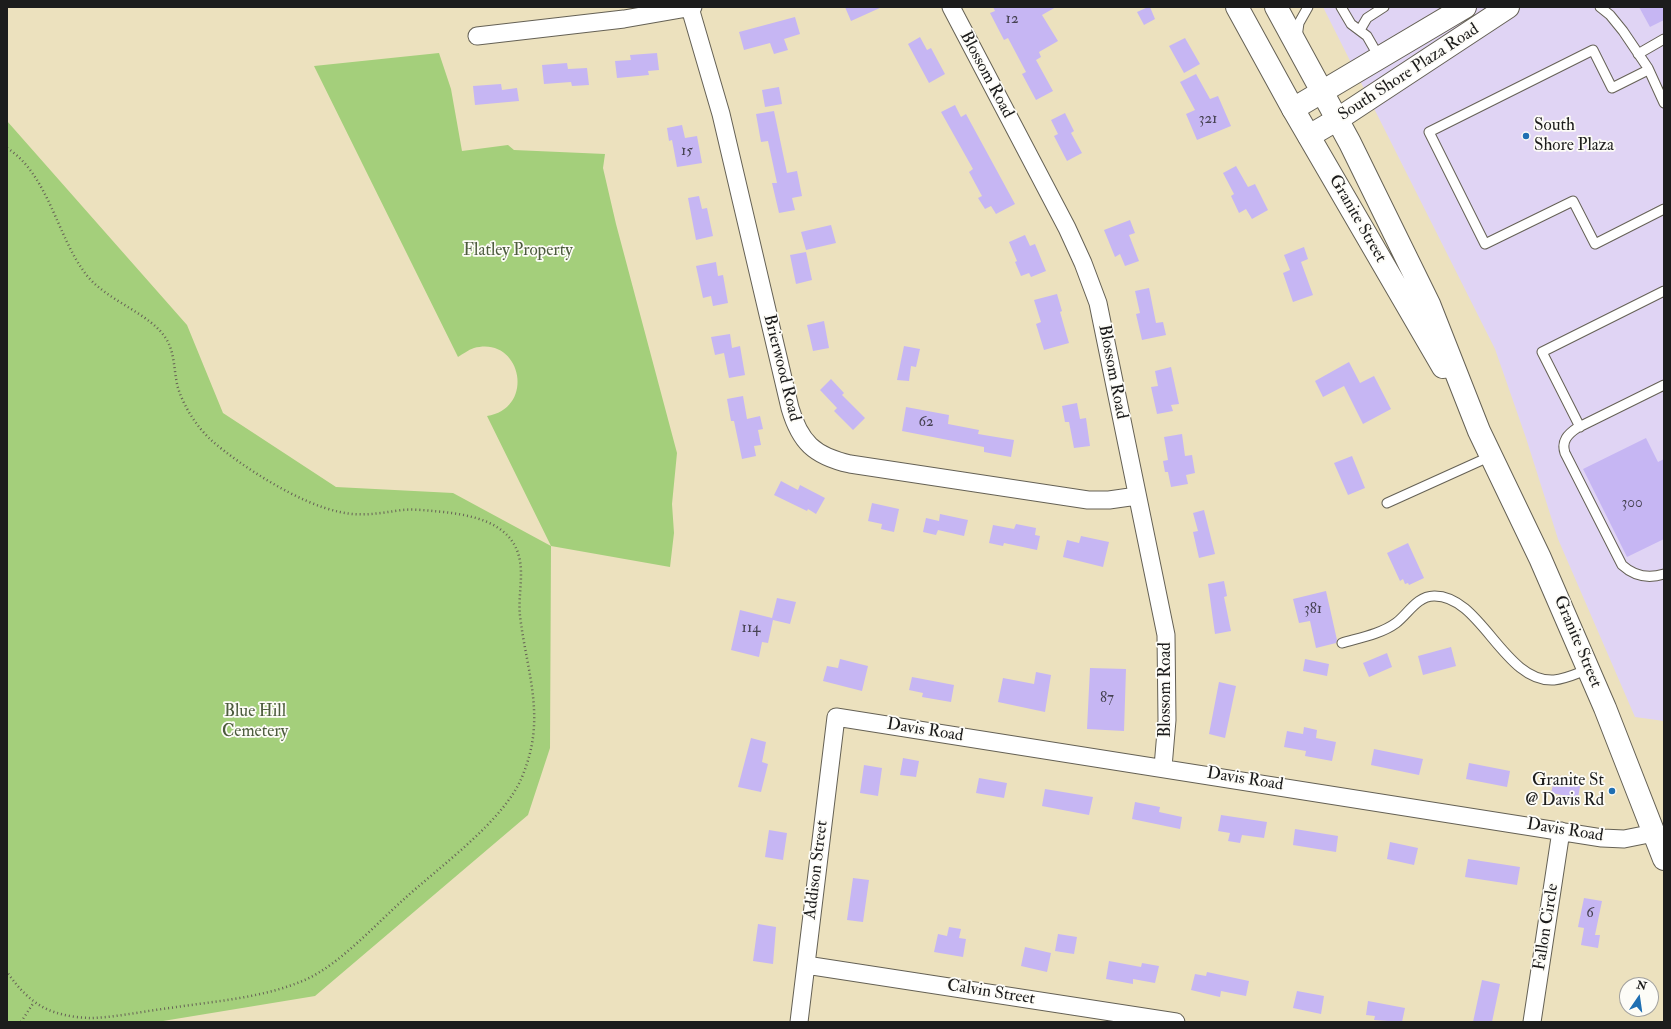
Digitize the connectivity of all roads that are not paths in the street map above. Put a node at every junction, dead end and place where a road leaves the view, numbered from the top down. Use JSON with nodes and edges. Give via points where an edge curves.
{"nodes":[{"id":1,"x":691,"y":7,"type":"edge"},
{"id":2,"x":950,"y":7,"type":"edge"},
{"id":3,"x":1237,"y":7,"type":"edge"},
{"id":4,"x":1276,"y":7,"type":"edge"},
{"id":5,"x":1308,"y":7,"type":"edge"},
{"id":6,"x":1341,"y":7,"type":"edge"},
{"id":7,"x":1384,"y":7,"type":"edge"},
{"id":8,"x":1438,"y":7,"type":"edge"},
{"id":9,"x":1465,"y":7,"type":"edge"},
{"id":10,"x":1600,"y":7,"type":"edge"},
{"id":11,"x":1504,"y":9,"type":"edge"},
{"id":12,"x":1360,"y":30,"type":"junction"},
{"id":13,"x":477,"y":36,"type":"dead end"},
{"id":14,"x":1417,"y":36,"type":"junction"},
{"id":15,"x":1664,"y":39,"type":"edge"},
{"id":16,"x":1297,"y":44,"type":"junction"},
{"id":17,"x":1638,"y":54,"type":"junction"},
{"id":18,"x":1380,"y":58,"type":"junction"},
{"id":19,"x":1648,"y":70,"type":"junction"},
{"id":20,"x":1323,"y":91,"type":"junction"},
{"id":21,"x":1664,"y":103,"type":"edge"},
{"id":22,"x":1293,"y":109,"type":"junction"},
{"id":23,"x":1338,"y":119,"type":"junction"},
{"id":24,"x":1309,"y":136,"type":"junction"},
{"id":25,"x":1664,"y":209,"type":"edge"},
{"id":26,"x":1664,"y":292,"type":"edge"},
{"id":27,"x":1664,"y":385,"type":"edge"},
{"id":28,"x":1580,"y":426,"type":"junction"},
{"id":29,"x":1479,"y":430,"type":"junction"},
{"id":30,"x":1491,"y":456,"type":"junction"},
{"id":31,"x":1137,"y":496,"type":"junction"},
{"id":32,"x":1387,"y":503,"type":"dead end"},
{"id":33,"x":1664,"y":574,"type":"edge"},
{"id":34,"x":1342,"y":643,"type":"dead end"},
{"id":35,"x":1589,"y":669,"type":"junction"},
{"id":36,"x":836,"y":717,"type":"joint"},
{"id":37,"x":1163,"y":767,"type":"junction"},
{"id":38,"x":1561,"y":831,"type":"junction"},
{"id":39,"x":1654,"y":833,"type":"junction"},
{"id":40,"x":1664,"y":859,"type":"edge"},
{"id":41,"x":806,"y":965,"type":"junction"},
{"id":42,"x":800,"y":1022,"type":"edge"},
{"id":43,"x":1176,"y":1022,"type":"edge"},
{"id":44,"x":1532,"y":1022,"type":"edge"}],
"edges":[{"from":1,"to":13,"type":"street","via":[[632,18]]},
{"from":1,"to":31,"type":"street","name":"Brierwood Road","via":[[720,114],[790,408],[796,427],[806,442],[829,458],[850,464],[1088,500]]},
{"from":2,"to":31,"type":"street","name":"Blossom Road","via":[[1066,228],[1094,290]]},
{"from":3,"to":22,"type":"main road","name":"Granite Street"},
{"from":4,"to":16,"type":"main road","name":"Granite Street"},
{"from":5,"to":16,"type":"lane","via":[[1299,23]]},
{"from":6,"to":12,"type":"lane","via":[[1351,24]]},
{"from":7,"to":12,"type":"lane","via":[[1372,14]]},
{"from":8,"to":14,"type":"main road"},
{"from":9,"to":14,"type":"main road","name":"South Shore Plaza Road"},
{"from":10,"to":17,"type":"lane","via":[[1617,23]]},
{"from":11,"to":23,"type":"main road","name":"South Shore Plaza Road"},
{"from":12,"to":18,"type":"lane","via":[[1367,36]]},
{"from":14,"to":18,"type":"main road","name":"South Shore Plaza Road"},
{"from":15,"to":17,"type":"lane"},
{"from":16,"to":20,"type":"main road","name":"Granite Street"},
{"from":17,"to":19,"type":"lane"},
{"from":18,"to":20,"type":"main road","name":"South Shore Plaza Road"},
{"from":19,"to":21,"type":"lane"},
{"from":19,"to":25,"type":"lane","via":[[1612,88],[1593,50],[1429,132],[1485,244],[1573,201],[1595,244]]},
{"from":20,"to":22,"type":"main road","name":"South Shore Plaza Road"},
{"from":20,"to":23,"type":"main road","name":"Granite Street"},
{"from":22,"to":24,"type":"main road","name":"Granite Street"},
{"from":23,"to":24,"type":"main road","name":"South Shore Plaza Road"},
{"from":23,"to":29,"type":"main road","name":"Granite Street","via":[[1428,304]]},
{"from":24,"to":29,"type":"main road","name":"Granite Street"},
{"from":26,"to":28,"type":"lane","via":[[1542,352]]},
{"from":27,"to":28,"type":"lane"},
{"from":28,"to":33,"type":"lane","via":[[1566,438],[1564,450],[1619,561],[1626,569],[1637,575],[1650,577]]},
{"from":29,"to":30,"type":"main road","name":"Granite Street"},
{"from":30,"to":32,"type":"lane"},
{"from":30,"to":35,"type":"main road","name":"Granite Street"},
{"from":31,"to":37,"type":"street","name":"Blossom Road","via":[[1166,635],[1168,720]]},
{"from":34,"to":35,"type":"lane","via":[[1388,628],[1426,596],[1439,596],[1451,599],[1463,607],[1510,657],[1529,672],[1553,680]]},
{"from":35,"to":39,"type":"main road","name":"Granite Street"},
{"from":36,"to":37,"type":"street","name":"Davis Road"},
{"from":36,"to":41,"type":"street","name":"Addison Street"},
{"from":37,"to":38,"type":"street","name":"Davis Road"},
{"from":38,"to":39,"type":"street","name":"Davis Road","via":[[1613,839]]},
{"from":38,"to":44,"type":"street","name":"Fallon Circle"},
{"from":39,"to":40,"type":"main road","name":"Granite Street"},
{"from":41,"to":42,"type":"street","name":"Addison Street"},
{"from":41,"to":43,"type":"street","name":"Calvin Street"}]}
